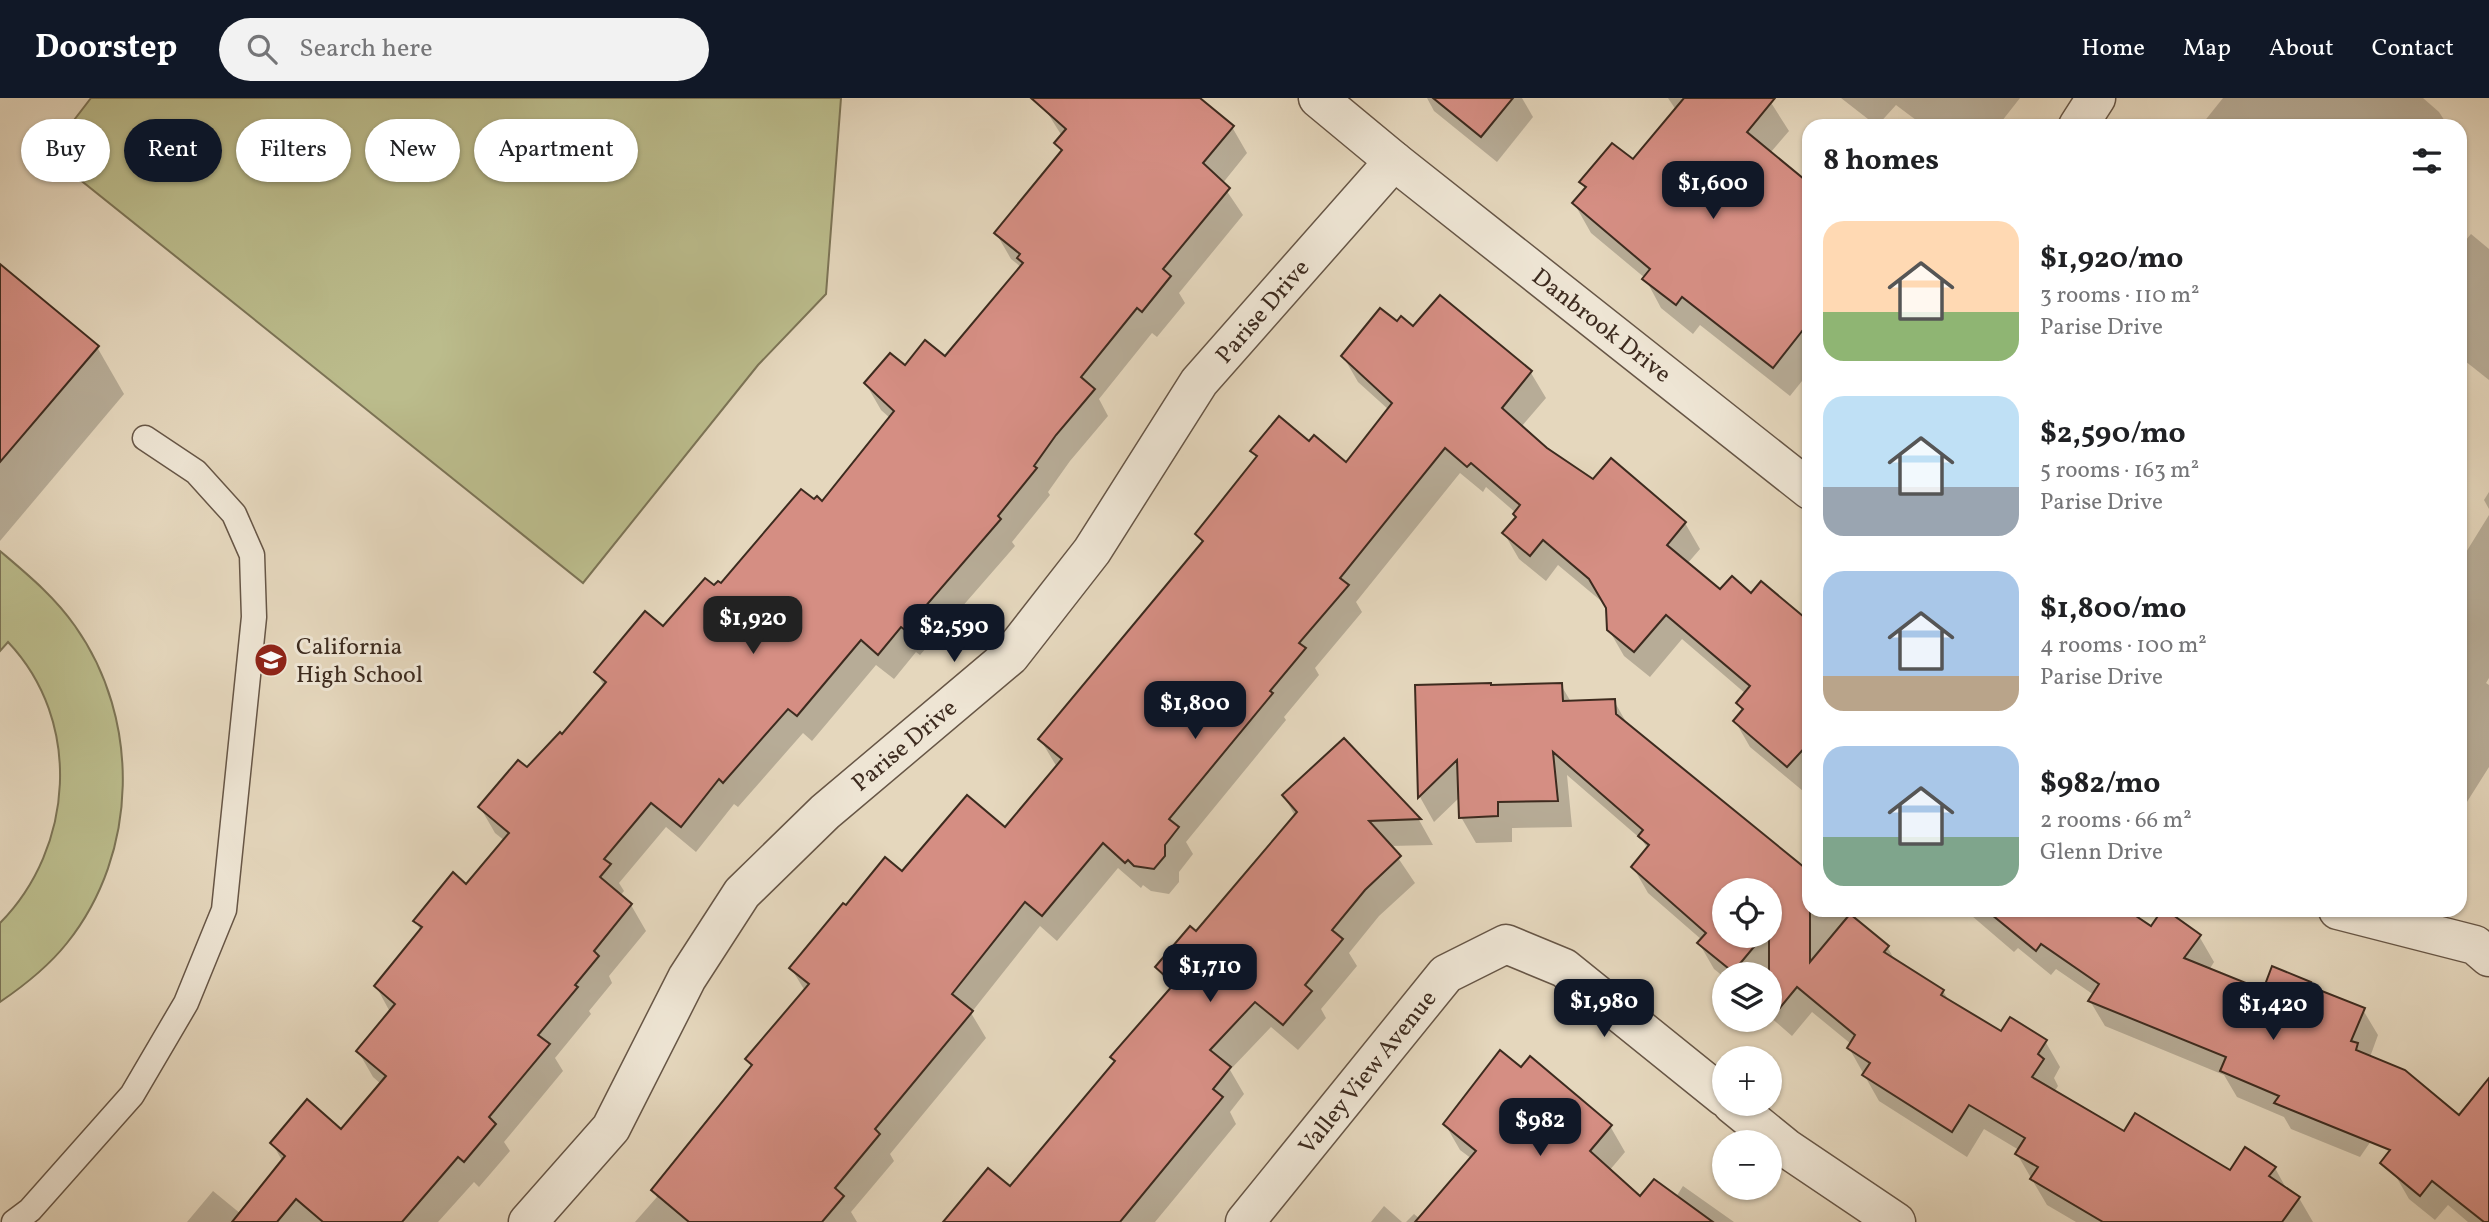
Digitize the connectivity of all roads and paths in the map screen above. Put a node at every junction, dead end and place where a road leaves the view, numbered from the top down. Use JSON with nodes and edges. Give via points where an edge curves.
{"nodes":[{"id":1,"x":1318,"y":98,"type":"edge"},
{"id":2,"x":2096,"y":98,"type":"edge"},
{"id":3,"x":2082,"y":119,"type":"edge"},
{"id":4,"x":1394,"y":161,"type":"junction"},
{"id":5,"x":145,"y":438,"type":"dead end"},
{"id":6,"x":1802,"y":484,"type":"edge"},
{"id":7,"x":2370,"y":917,"type":"edge"},
{"id":8,"x":2484,"y":941,"type":"edge"},
{"id":9,"x":1712,"y":1087,"type":"edge"},
{"id":10,"x":1747,"y":1116,"type":"edge"},
{"id":11,"x":14,"y":1222,"type":"edge"},
{"id":12,"x":528,"y":1222,"type":"edge"},
{"id":13,"x":1245,"y":1222,"type":"edge"},
{"id":14,"x":1896,"y":1222,"type":"edge"}],
"edges":[{"from":1,"to":4,"type":"street"},
{"from":2,"to":3,"type":"street"},
{"from":4,"to":6,"type":"street","name":"Danbrook Drive"},
{"from":4,"to":12,"type":"street","name":"Parise Drive","via":[[1199,382],[1092,551],[1010,656],[825,812],[742,893],[687,978],[611,1128]]},
{"from":5,"to":11,"type":"lane","via":[[196,472],[234,514],[252,555],[254,617],[224,911],[186,1003],[132,1095],[30,1210]]},
{"from":7,"to":8,"type":"street"},
{"from":9,"to":13,"type":"street","name":"Valley View Avenue","via":[[1564,968],[1506,944],[1446,974]]},
{"from":10,"to":14,"type":"street"}]}
